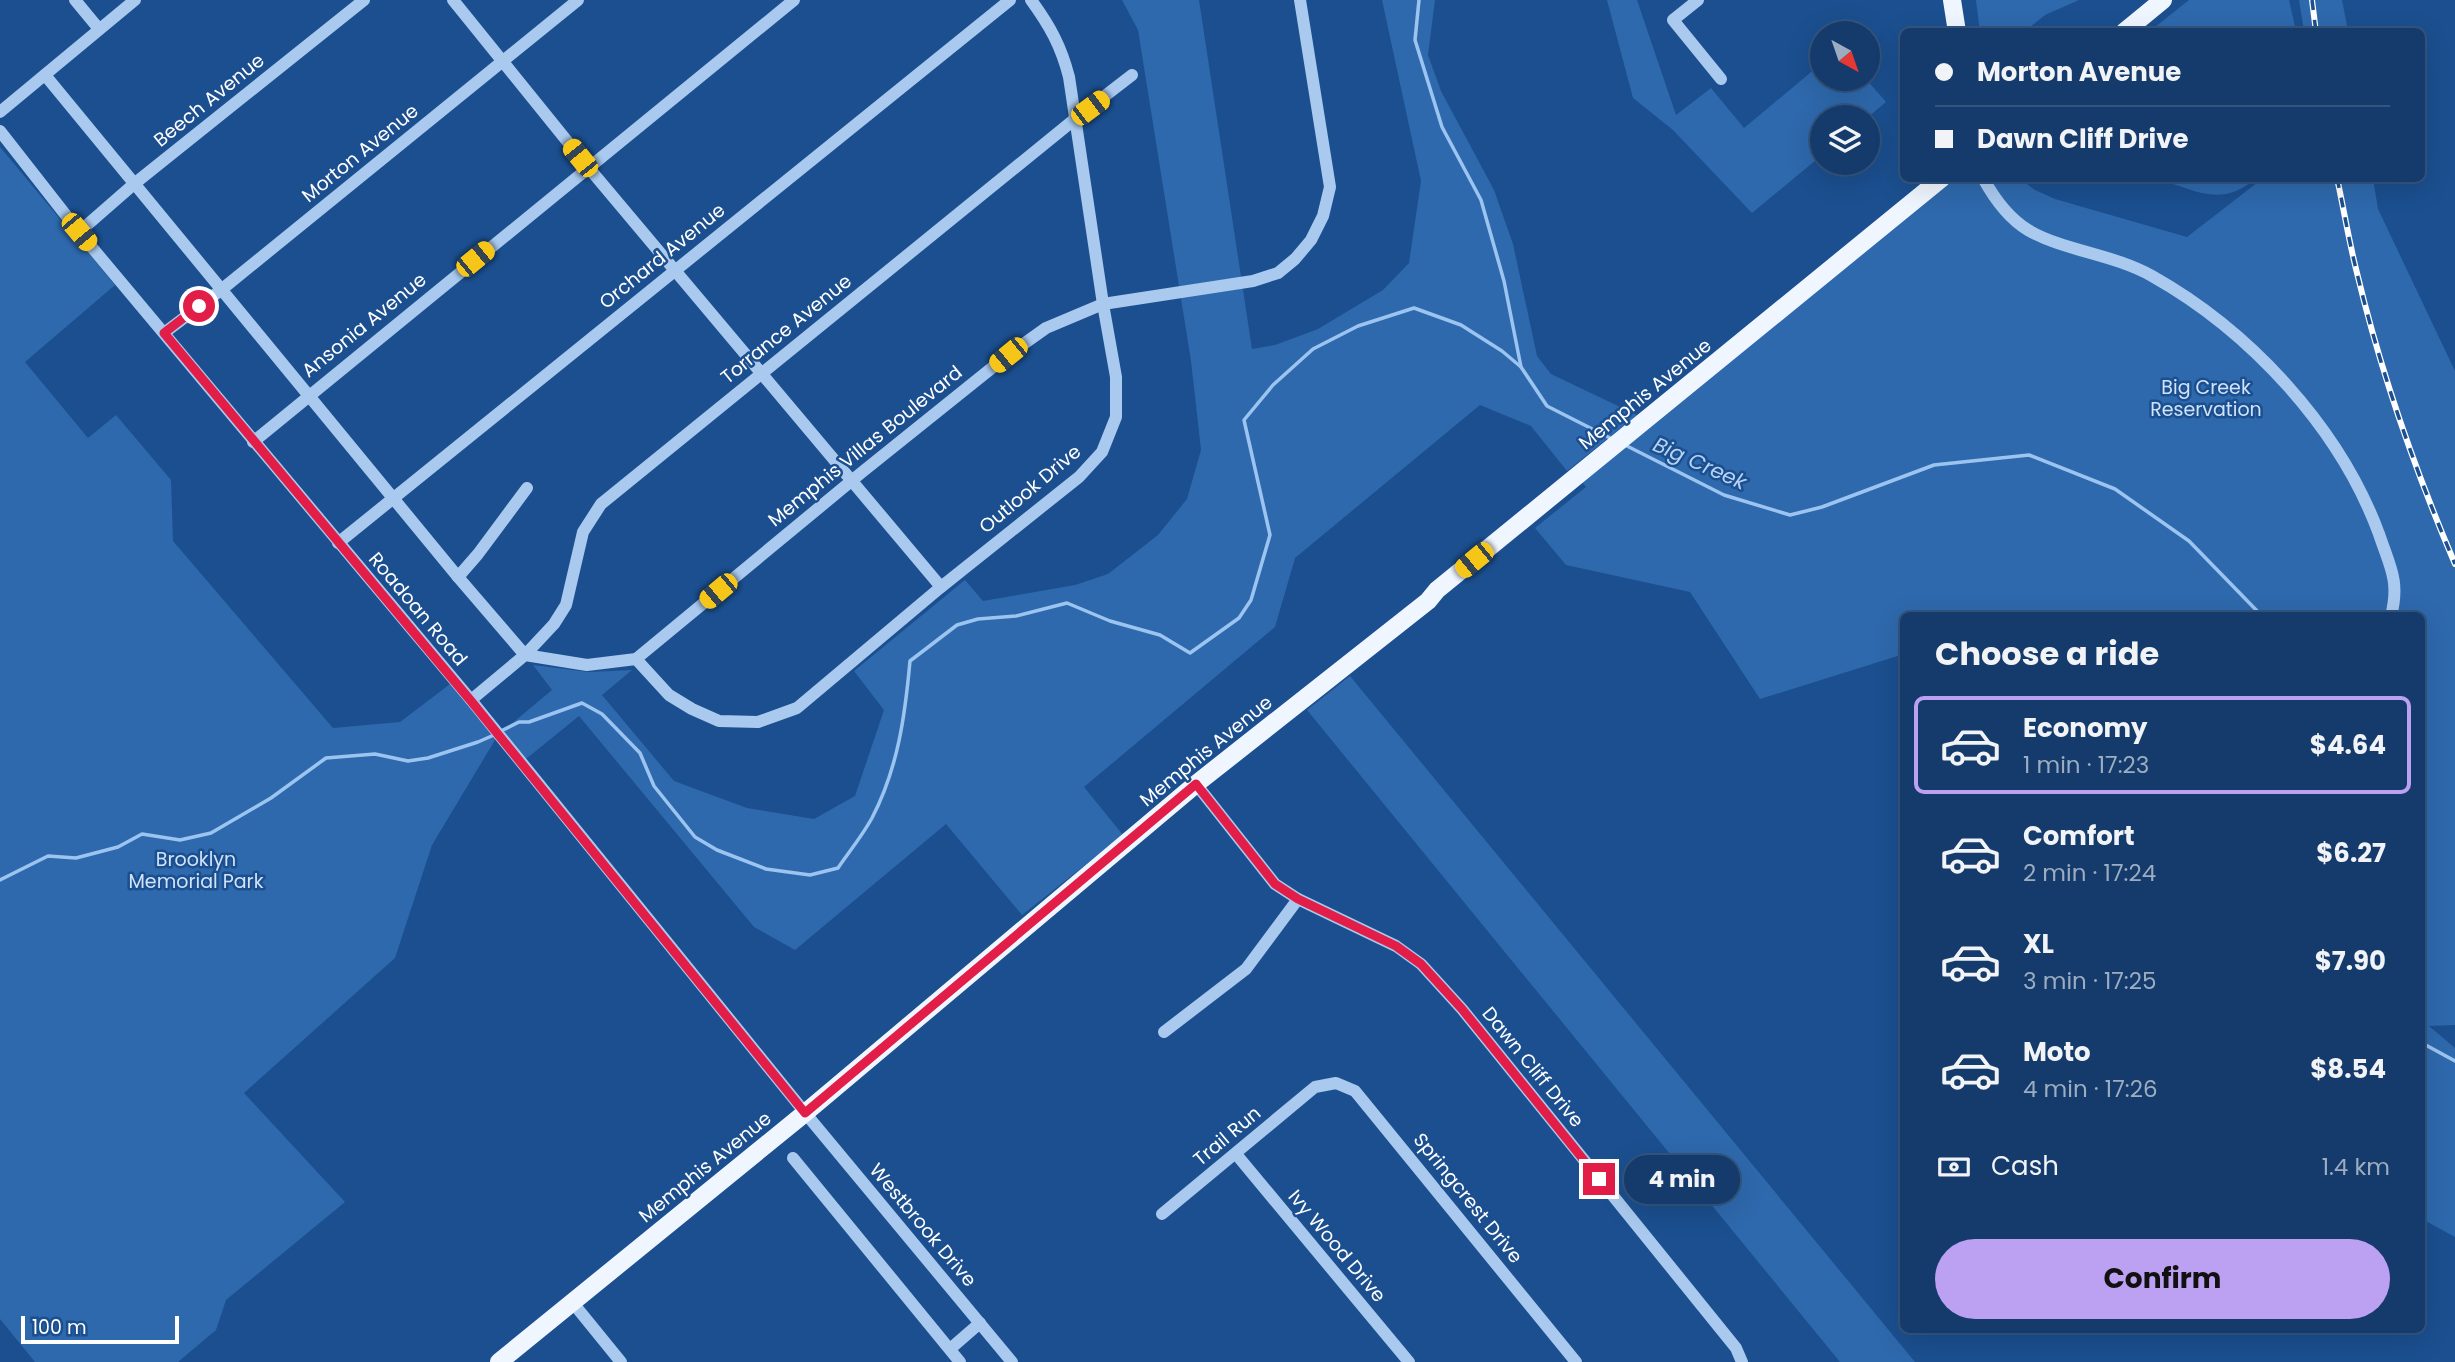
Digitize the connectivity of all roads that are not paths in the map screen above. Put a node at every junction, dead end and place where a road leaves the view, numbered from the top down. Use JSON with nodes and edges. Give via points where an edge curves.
{"nodes":[{"id":1,"x":75,"y":0,"type":"edge"},
{"id":2,"x":135,"y":0,"type":"edge"},
{"id":3,"x":364,"y":0,"type":"edge"},
{"id":4,"x":453,"y":0,"type":"edge"},
{"id":5,"x":578,"y":0,"type":"edge"},
{"id":6,"x":794,"y":0,"type":"edge"},
{"id":7,"x":1010,"y":0,"type":"edge"},
{"id":8,"x":1031,"y":0,"type":"edge"},
{"id":9,"x":1300,"y":0,"type":"edge"},
{"id":10,"x":1698,"y":0,"type":"edge"},
{"id":11,"x":1952,"y":0,"type":"edge"},
{"id":12,"x":2163,"y":0,"type":"edge"},
{"id":13,"x":1956,"y":28,"type":"edge"},
{"id":14,"x":2129,"y":28,"type":"edge"},
{"id":15,"x":99,"y":29,"type":"junction"},
{"id":16,"x":503,"y":62,"type":"junction"},
{"id":17,"x":45,"y":75,"type":"junction"},
{"id":18,"x":1132,"y":75,"type":"dead end"},
{"id":19,"x":1721,"y":79,"type":"dead end"},
{"id":20,"x":0,"y":112,"type":"edge"},
{"id":21,"x":1075,"y":119,"type":"junction"},
{"id":22,"x":0,"y":131,"type":"edge"},
{"id":23,"x":588,"y":167,"type":"junction"},
{"id":24,"x":1937,"y":182,"type":"edge"},
{"id":25,"x":1986,"y":182,"type":"edge"},
{"id":26,"x":134,"y":184,"type":"junction"},
{"id":27,"x":79,"y":232,"type":"junction"},
{"id":28,"x":675,"y":270,"type":"junction"},
{"id":29,"x":221,"y":290,"type":"junction"},
{"id":30,"x":1103,"y":304,"type":"junction"},
{"id":31,"x":164,"y":333,"type":"junction"},
{"id":32,"x":762,"y":374,"type":"junction"},
{"id":33,"x":309,"y":395,"type":"junction"},
{"id":34,"x":253,"y":442,"type":"junction"},
{"id":35,"x":851,"y":481,"type":"junction"},
{"id":36,"x":527,"y":488,"type":"dead end"},
{"id":37,"x":392,"y":497,"type":"junction"},
{"id":38,"x":338,"y":543,"type":"junction"},
{"id":39,"x":458,"y":577,"type":"junction"},
{"id":40,"x":941,"y":587,"type":"junction"},
{"id":41,"x":2392,"y":612,"type":"edge"},
{"id":42,"x":524,"y":655,"type":"junction"},
{"id":43,"x":636,"y":659,"type":"junction"},
{"id":44,"x":471,"y":701,"type":"junction"},
{"id":45,"x":1196,"y":784,"type":"junction"},
{"id":46,"x":1298,"y":899,"type":"junction"},
{"id":47,"x":1164,"y":1032,"type":"dead end"},
{"id":48,"x":1315,"y":1087,"type":"joint"},
{"id":49,"x":805,"y":1113,"type":"junction"},
{"id":50,"x":1236,"y":1154,"type":"junction"},
{"id":51,"x":793,"y":1158,"type":"dead end"},
{"id":52,"x":1163,"y":1214,"type":"dead end"},
{"id":53,"x":573,"y":1303,"type":"junction"},
{"id":54,"x":980,"y":1323,"type":"junction"},
{"id":55,"x":950,"y":1349,"type":"junction"},
{"id":56,"x":499,"y":1362,"type":"edge"},
{"id":57,"x":621,"y":1362,"type":"edge"},
{"id":58,"x":960,"y":1362,"type":"edge"},
{"id":59,"x":1012,"y":1362,"type":"edge"},
{"id":60,"x":1409,"y":1362,"type":"edge"},
{"id":61,"x":1576,"y":1362,"type":"edge"},
{"id":62,"x":1741,"y":1362,"type":"edge"}],
"edges":[{"from":1,"to":15,"type":"street"},
{"from":2,"to":15,"type":"street"},
{"from":3,"to":26,"type":"street","name":"Beech Avenue"},
{"from":4,"to":16,"type":"street"},
{"from":5,"to":16,"type":"street","name":"Morton Avenue"},
{"from":6,"to":23,"type":"street","name":"Ansonia Avenue"},
{"from":7,"to":28,"type":"street","name":"Orchard Avenue"},
{"from":8,"to":21,"type":"street","name":"Outlook Drive","via":[[1061,47]]},
{"from":9,"to":30,"type":"street","name":"Memphis Villas Boulevard","via":[[1330,187],[1311,240],[1278,273],[1253,281]]},
{"from":10,"to":19,"type":"street","via":[[1673,20]]},
{"from":11,"to":13,"type":"main road"},
{"from":12,"to":14,"type":"main road"},
{"from":15,"to":17,"type":"street"},
{"from":16,"to":23,"type":"street"},
{"from":16,"to":29,"type":"street","name":"Morton Avenue"},
{"from":17,"to":20,"type":"street"},
{"from":17,"to":26,"type":"street"},
{"from":18,"to":21,"type":"street","name":"Torrance Avenue"},
{"from":21,"to":30,"type":"street","name":"Outlook Drive"},
{"from":21,"to":32,"type":"street","name":"Torrance Avenue"},
{"from":22,"to":27,"type":"street","name":"Roadoan Road"},
{"from":23,"to":28,"type":"street"},
{"from":23,"to":33,"type":"street","name":"Ansonia Avenue"},
{"from":24,"to":45,"type":"main road","name":"Memphis Avenue","via":[[1428,601]]},
{"from":25,"to":41,"type":"street","via":[[2021,225],[2134,266],[2161,281],[2215,320],[2269,368],[2324,430],[2360,492],[2394,579]]},
{"from":26,"to":27,"type":"street","name":"Beech Avenue"},
{"from":26,"to":29,"type":"street"},
{"from":27,"to":31,"type":"street","name":"Roadoan Road"},
{"from":28,"to":32,"type":"street"},
{"from":28,"to":37,"type":"street","name":"Orchard Avenue"},
{"from":29,"to":31,"type":"street","name":"Morton Avenue"},
{"from":29,"to":33,"type":"street"},
{"from":30,"to":35,"type":"street","name":"Memphis Villas Boulevard","via":[[1027,341]]},
{"from":30,"to":40,"type":"street","name":"Outlook Drive","via":[[1116,377],[1115,417],[1102,452],[1079,477]]},
{"from":31,"to":34,"type":"street","name":"Roadoan Road"},
{"from":32,"to":35,"type":"street"},
{"from":32,"to":42,"type":"street","name":"Torrance Avenue","via":[[601,504],[583,532],[566,605]]},
{"from":33,"to":34,"type":"street","name":"Ansonia Avenue"},
{"from":33,"to":37,"type":"street"},
{"from":34,"to":38,"type":"street","name":"Roadoan Road"},
{"from":35,"to":40,"type":"street"},
{"from":35,"to":43,"type":"street","name":"Memphis Villas Boulevard"},
{"from":36,"to":39,"type":"street"},
{"from":37,"to":38,"type":"street","name":"Orchard Avenue"},
{"from":37,"to":39,"type":"street"},
{"from":38,"to":44,"type":"street","name":"Roadoan Road"},
{"from":39,"to":42,"type":"street"},
{"from":40,"to":43,"type":"street","name":"Outlook Drive","via":[[797,708],[758,722],[719,720],[692,709],[668,695]]},
{"from":42,"to":43,"type":"street","via":[[586,665]]},
{"from":42,"to":44,"type":"street"},
{"from":44,"to":49,"type":"street","name":"Roadoan Road"},
{"from":45,"to":46,"type":"street","name":"Dawn Cliff Drive","via":[[1275,884]]},
{"from":45,"to":49,"type":"main road","name":"Memphis Avenue"},
{"from":46,"to":47,"type":"street","via":[[1246,969]]},
{"from":46,"to":62,"type":"street","name":"Dawn Cliff Drive","via":[[1396,946],[1421,964],[1736,1348]]},
{"from":48,"to":50,"type":"street","name":"Trail Run"},
{"from":48,"to":61,"type":"street","name":"Springcrest Drive","via":[[1336,1083],[1355,1091]]},
{"from":49,"to":53,"type":"main road","name":"Memphis Avenue"},
{"from":49,"to":54,"type":"street","name":"Westbrook Drive"},
{"from":50,"to":52,"type":"street","name":"Trail Run"},
{"from":50,"to":60,"type":"street","name":"Ivy Wood Drive"},
{"from":51,"to":55,"type":"street"},
{"from":53,"to":56,"type":"main road","name":"Memphis Avenue"},
{"from":53,"to":57,"type":"street"},
{"from":54,"to":55,"type":"street"},
{"from":54,"to":59,"type":"street","name":"Westbrook Drive"},
{"from":55,"to":58,"type":"street"}]}
